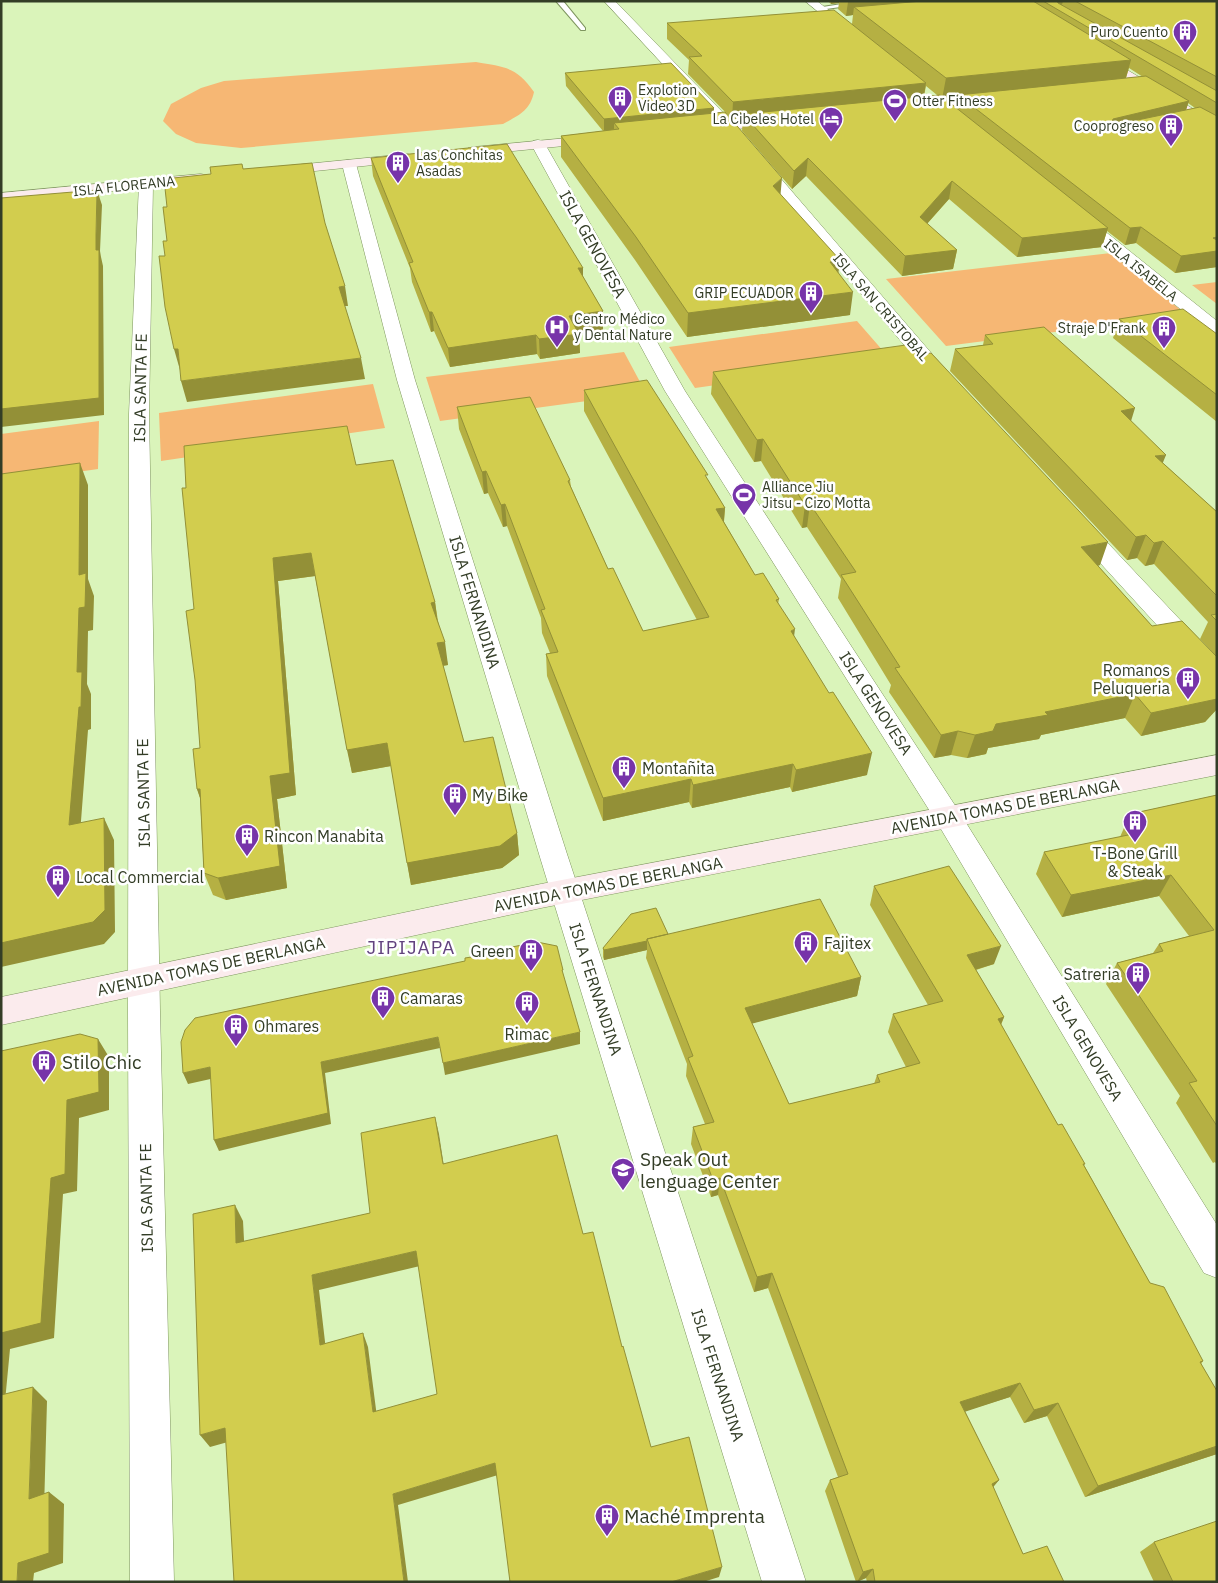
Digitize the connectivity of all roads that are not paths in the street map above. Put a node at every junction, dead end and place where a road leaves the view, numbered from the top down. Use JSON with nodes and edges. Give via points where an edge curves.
{"nodes":[{"id":1,"x":559,"y":1,"type":"edge"},
{"id":2,"x":609,"y":1,"type":"edge"},
{"id":3,"x":880,"y":1,"type":"edge"},
{"id":4,"x":814,"y":4,"type":"edge"},
{"id":5,"x":858,"y":21,"type":"edge"},
{"id":6,"x":838,"y":22,"type":"junction"},
{"id":7,"x":583,"y":29,"type":"dead end"},
{"id":8,"x":861,"y":41,"type":"edge"},
{"id":9,"x":1086,"y":50,"type":"edge"},
{"id":10,"x":1143,"y":85,"type":"junction"},
{"id":11,"x":1117,"y":87,"type":"edge"},
{"id":12,"x":923,"y":91,"type":"edge"},
{"id":13,"x":1009,"y":98,"type":"edge"},
{"id":14,"x":940,"y":104,"type":"junction"},
{"id":15,"x":900,"y":109,"type":"edge"},
{"id":16,"x":956,"y":118,"type":"edge"},
{"id":17,"x":792,"y":120,"type":"edge"},
{"id":18,"x":728,"y":126,"type":"junction"},
{"id":19,"x":1217,"y":129,"type":"edge"},
{"id":20,"x":682,"y":130,"type":"edge"},
{"id":21,"x":615,"y":137,"type":"edge"},
{"id":22,"x":538,"y":144,"type":"junction"},
{"id":23,"x":462,"y":152,"type":"edge"},
{"id":24,"x":424,"y":156,"type":"edge"},
{"id":25,"x":349,"y":164,"type":"junction"},
{"id":26,"x":262,"y":172,"type":"edge"},
{"id":27,"x":214,"y":177,"type":"edge"},
{"id":28,"x":146,"y":184,"type":"junction"},
{"id":29,"x":1,"y":198,"type":"edge"},
{"id":30,"x":1062,"y":205,"type":"edge"},
{"id":31,"x":1217,"y":330,"type":"edge"},
{"id":32,"x":950,"y":386,"type":"edge"},
{"id":33,"x":1064,"y":509,"type":"edge"},
{"id":34,"x":1217,"y":675,"type":"edge"},
{"id":35,"x":1217,"y":765,"type":"edge"},
{"id":36,"x":948,"y":817,"type":"junction"},
{"id":37,"x":566,"y":892,"type":"junction"},
{"id":38,"x":143,"y":981,"type":"junction"},
{"id":39,"x":1,"y":1011,"type":"edge"},
{"id":40,"x":1217,"y":1260,"type":"edge"},
{"id":41,"x":152,"y":1582,"type":"edge"},
{"id":42,"x":784,"y":1582,"type":"edge"}],
"edges":[{"from":1,"to":7,"type":"lane"},
{"from":2,"to":18,"type":"street","name":"ISLA SAN CRISTOBAL"},
{"from":3,"to":4,"type":"lane"},
{"from":4,"to":6,"type":"street"},
{"from":5,"to":6,"type":"street"},
{"from":6,"to":8,"type":"street"},
{"from":9,"to":10,"type":"street"},
{"from":10,"to":11,"type":"street"},
{"from":10,"to":19,"type":"street","via":[[1192,119]]},
{"from":12,"to":14,"type":"street"},
{"from":13,"to":14,"type":"street"},
{"from":14,"to":15,"type":"street"},
{"from":14,"to":16,"type":"street"},
{"from":17,"to":18,"type":"street"},
{"from":18,"to":20,"type":"street"},
{"from":18,"to":32,"type":"street","name":"ISLA SAN CRISTOBAL"},
{"from":21,"to":22,"type":"street"},
{"from":22,"to":23,"type":"street"},
{"from":22,"to":36,"type":"street","name":"ISLA GENOVESA","via":[[675,391]]},
{"from":24,"to":25,"type":"street"},
{"from":25,"to":26,"type":"street"},
{"from":25,"to":37,"type":"street","name":"ISLA FERNANDINA","via":[[406,380]]},
{"from":27,"to":28,"type":"street","name":"ISLA FLOREANA"},
{"from":28,"to":29,"type":"street","name":"ISLA FLOREANA"},
{"from":28,"to":38,"type":"street","name":"ISLA SANTA FE","via":[[139,414]]},
{"from":30,"to":31,"type":"street","name":"ISLA ISABELA"},
{"from":33,"to":34,"type":"street"},
{"from":35,"to":36,"type":"street","name":"AVENIDA TOMAS DE BERLANGA"},
{"from":36,"to":37,"type":"street","name":"AVENIDA TOMAS DE BERLANGA"},
{"from":36,"to":40,"type":"street","name":"ISLA GENOVESA"},
{"from":37,"to":38,"type":"street","name":"AVENIDA TOMAS DE BERLANGA"},
{"from":37,"to":42,"type":"street","name":"ISLA FERNANDINA"},
{"from":38,"to":39,"type":"street","name":"AVENIDA TOMAS DE BERLANGA"},
{"from":38,"to":41,"type":"street","name":"ISLA SANTA FE"}]}
